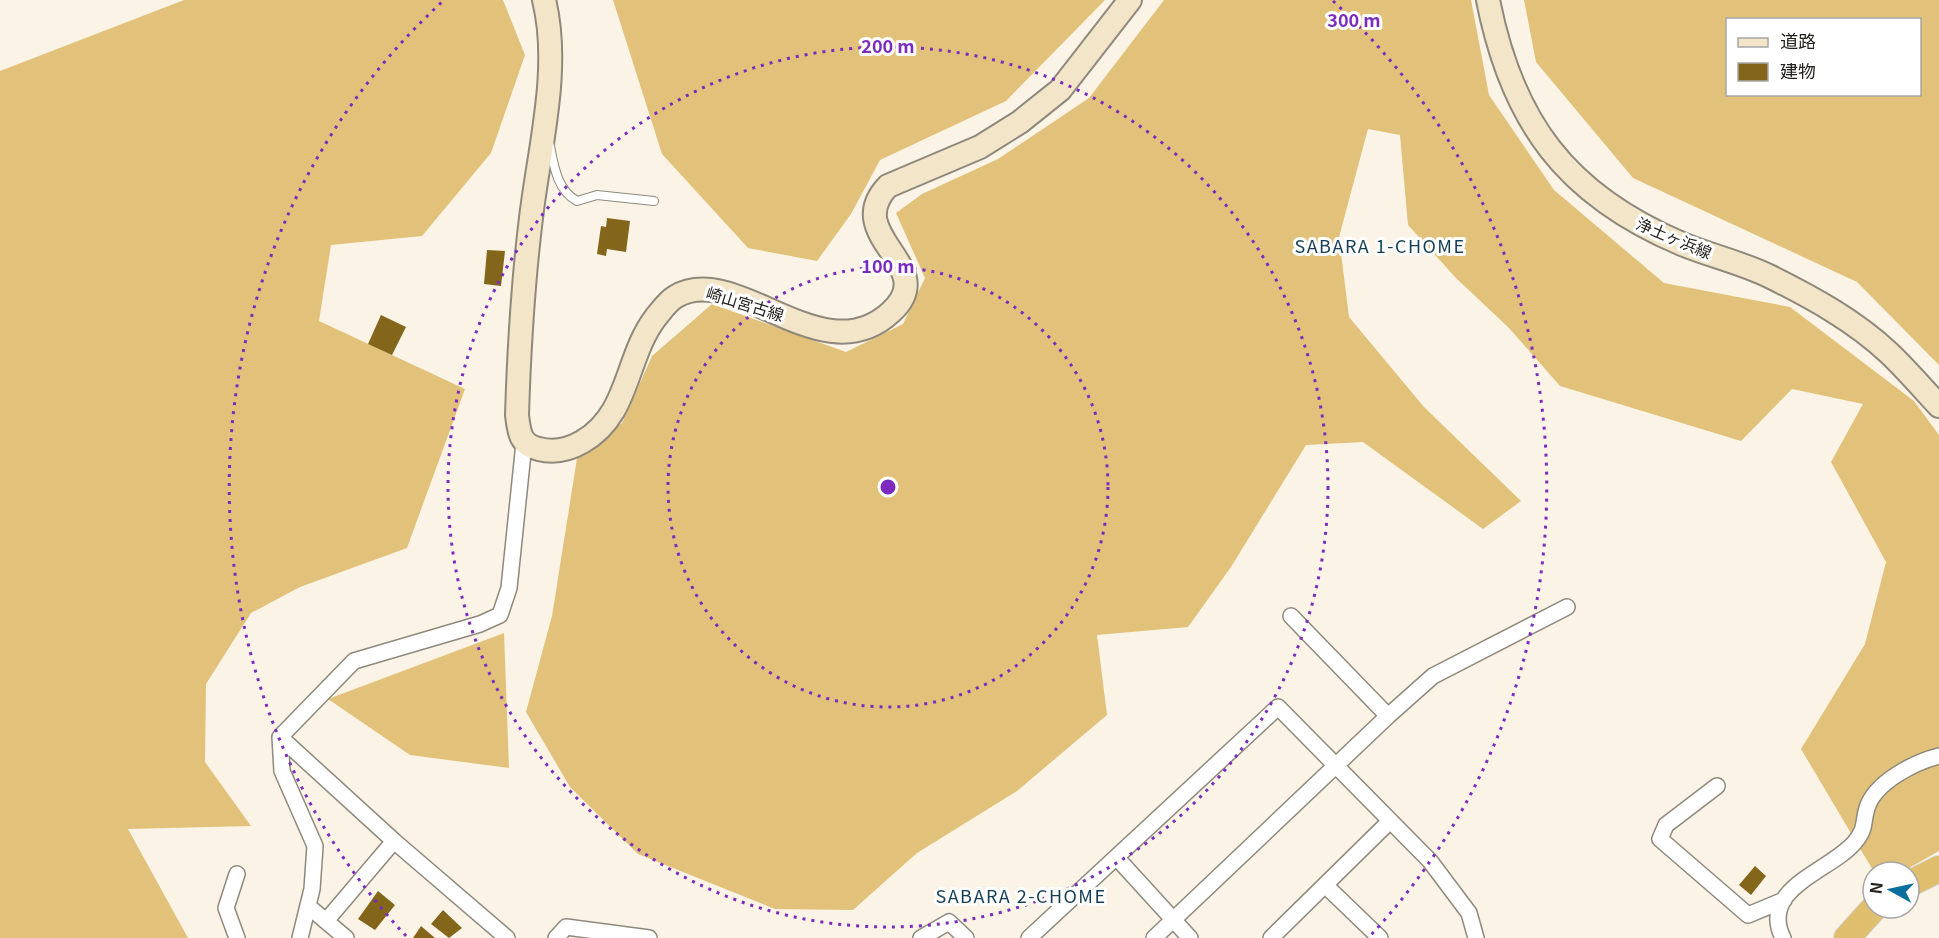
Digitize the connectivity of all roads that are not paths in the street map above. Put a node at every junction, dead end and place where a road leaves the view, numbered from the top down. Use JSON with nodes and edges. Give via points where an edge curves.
{"nodes":[{"id":1,"x":544,"y":0,"type":"edge"},
{"id":2,"x":1130,"y":0,"type":"edge"},
{"id":3,"x":1488,"y":0,"type":"edge"},
{"id":4,"x":545,"y":118,"type":"junction"},
{"id":5,"x":654,"y":201,"type":"dead end"},
{"id":6,"x":1939,"y":406,"type":"edge"},
{"id":7,"x":524,"y":443,"type":"junction"},
{"id":8,"x":1567,"y":607,"type":"dead end"},
{"id":9,"x":1291,"y":616,"type":"dead end"},
{"id":10,"x":1388,"y":716,"type":"junction"},
{"id":11,"x":280,"y":737,"type":"junction"},
{"id":12,"x":1939,"y":756,"type":"edge"},
{"id":13,"x":1336,"y":766,"type":"junction"},
{"id":14,"x":1718,"y":786,"type":"dead end"},
{"id":15,"x":1390,"y":821,"type":"junction"},
{"id":16,"x":394,"y":841,"type":"junction"},
{"id":17,"x":1117,"y":858,"type":"junction"},
{"id":18,"x":1939,"y":869,"type":"edge"},
{"id":19,"x":237,"y":874,"type":"dead end"},
{"id":20,"x":1921,"y":878,"type":"edge"},
{"id":21,"x":1325,"y":885,"type":"junction"},
{"id":22,"x":1784,"y":900,"type":"junction"},
{"id":23,"x":308,"y":906,"type":"junction"},
{"id":24,"x":1863,"y":920,"type":"edge"},
{"id":25,"x":326,"y":921,"type":"junction"},
{"id":26,"x":1174,"y":922,"type":"junction"},
{"id":27,"x":237,"y":938,"type":"edge"},
{"id":28,"x":300,"y":938,"type":"edge"},
{"id":29,"x":346,"y":938,"type":"edge"},
{"id":30,"x":507,"y":938,"type":"edge"},
{"id":31,"x":556,"y":938,"type":"edge"},
{"id":32,"x":649,"y":938,"type":"edge"},
{"id":33,"x":921,"y":938,"type":"edge"},
{"id":34,"x":966,"y":938,"type":"edge"},
{"id":35,"x":1029,"y":938,"type":"edge"},
{"id":36,"x":1154,"y":938,"type":"edge"},
{"id":37,"x":1190,"y":938,"type":"edge"},
{"id":38,"x":1271,"y":938,"type":"edge"},
{"id":39,"x":1380,"y":938,"type":"edge"},
{"id":40,"x":1476,"y":938,"type":"edge"},
{"id":41,"x":1783,"y":938,"type":"edge"},
{"id":42,"x":1847,"y":938,"type":"edge"}],
"edges":[{"from":1,"to":4,"type":"main road","via":[[549,35]]},
{"from":2,"to":7,"type":"main road","name":"崎山宮古線","via":[[1060,90],[1020,122],[980,147],[888,186],[880,195],[874,208],[874,223],[907,278],[905,296],[879,323],[864,331],[841,334],[712,290],[686,292],[664,307],[642,337],[620,403],[594,435],[572,448],[556,451]]},
{"from":3,"to":6,"type":"main road","name":"浄土ヶ浜線","via":[[1496,42],[1513,88],[1544,144],[1581,183],[1626,218],[1682,244],[1769,276],[1854,324],[1889,353]]},
{"from":4,"to":5,"type":"lane","via":[[555,173],[568,196],[577,201],[597,195]]},
{"from":4,"to":7,"type":"main road","via":[[530,219],[518,399],[519,430]]},
{"from":7,"to":11,"type":"street","via":[[509,588],[500,615],[354,661]]},
{"from":8,"to":10,"type":"street","via":[[1447,667]]},
{"from":9,"to":10,"type":"street"},
{"from":10,"to":13,"type":"street"},
{"from":11,"to":16,"type":"street"},
{"from":11,"to":23,"type":"street","via":[[282,771],[315,846]]},
{"from":12,"to":22,"type":"street","via":[[1924,760],[1879,790],[1867,808],[1866,826],[1854,843],[1790,889]]},
{"from":13,"to":15,"type":"street"},
{"from":13,"to":17,"type":"street","via":[[1278,707]]},
{"from":13,"to":26,"type":"street"},
{"from":14,"to":22,"type":"street","via":[[1666,825],[1660,839],[1748,915]]},
{"from":15,"to":21,"type":"street"},
{"from":15,"to":40,"type":"street","via":[[1430,861],[1469,913]]},
{"from":16,"to":25,"type":"street"},
{"from":16,"to":30,"type":"street"},
{"from":17,"to":26,"type":"street"},
{"from":17,"to":35,"type":"street"},
{"from":18,"to":20,"type":"highway"},
{"from":19,"to":27,"type":"street","via":[[226,908]]},
{"from":21,"to":38,"type":"street"},
{"from":21,"to":39,"type":"street"},
{"from":22,"to":41,"type":"street","via":[[1778,911]]},
{"from":23,"to":25,"type":"street"},
{"from":23,"to":28,"type":"street"},
{"from":24,"to":42,"type":"highway"},
{"from":25,"to":29,"type":"street"},
{"from":26,"to":36,"type":"street"},
{"from":26,"to":37,"type":"street"},
{"from":31,"to":32,"type":"street","via":[[566,927]]},
{"from":33,"to":34,"type":"street","via":[[949,922]]}]}
